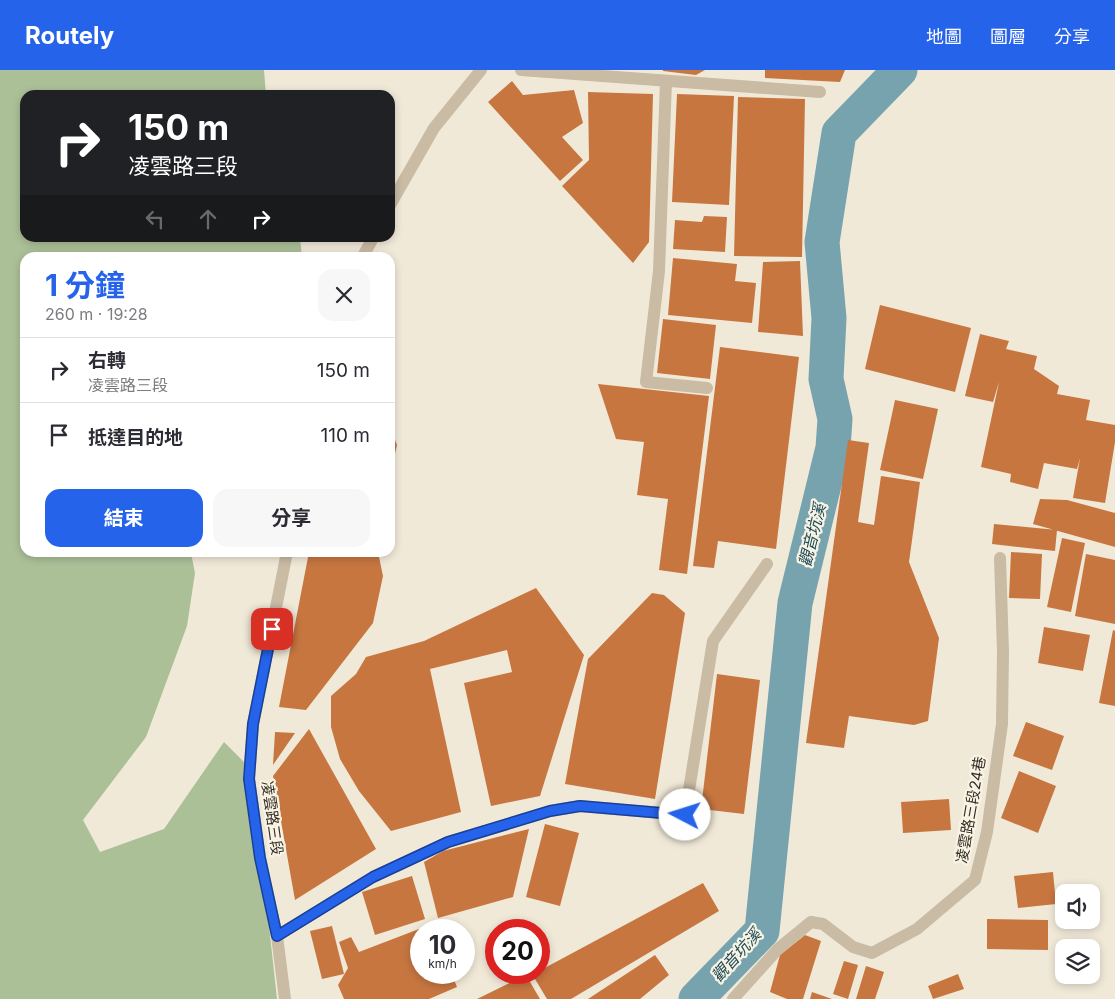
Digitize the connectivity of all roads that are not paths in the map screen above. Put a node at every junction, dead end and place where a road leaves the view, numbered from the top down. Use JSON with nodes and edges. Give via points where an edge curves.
{"nodes":[{"id":1,"x":481,"y":70,"type":"edge"},
{"id":2,"x":521,"y":70,"type":"edge"},
{"id":3,"x":666,"y":81,"type":"junction"},
{"id":4,"x":820,"y":92,"type":"dead end"},
{"id":5,"x":395,"y":195,"type":"edge"},
{"id":6,"x":707,"y":388,"type":"dead end"},
{"id":7,"x":287,"y":557,"type":"edge"},
{"id":8,"x":1000,"y":558,"type":"dead end"},
{"id":9,"x":767,"y":564,"type":"dead end"},
{"id":10,"x":277,"y":936,"type":"junction"},
{"id":11,"x":285,"y":999,"type":"edge"},
{"id":12,"x":733,"y":999,"type":"edge"}],
"edges":[{"from":1,"to":5,"type":"street","via":[[434,128]]},
{"from":2,"to":3,"type":"street"},
{"from":3,"to":4,"type":"street"},
{"from":3,"to":6,"type":"street","via":[[659,271],[646,382]]},
{"from":7,"to":10,"type":"street","name":"凌雲路三段","via":[[253,724],[249,779],[260,858]]},
{"from":8,"to":12,"type":"street","name":"凌雲路三段24巷","via":[[1002,724],[988,832],[975,880],[918,929],[872,953],[853,948],[822,924],[811,922],[778,949]]},
{"from":9,"to":10,"type":"street","via":[[713,641],[685,815],[580,806],[550,811],[448,842],[373,877]]},
{"from":10,"to":11,"type":"street","name":"凌雲路三段"}]}
